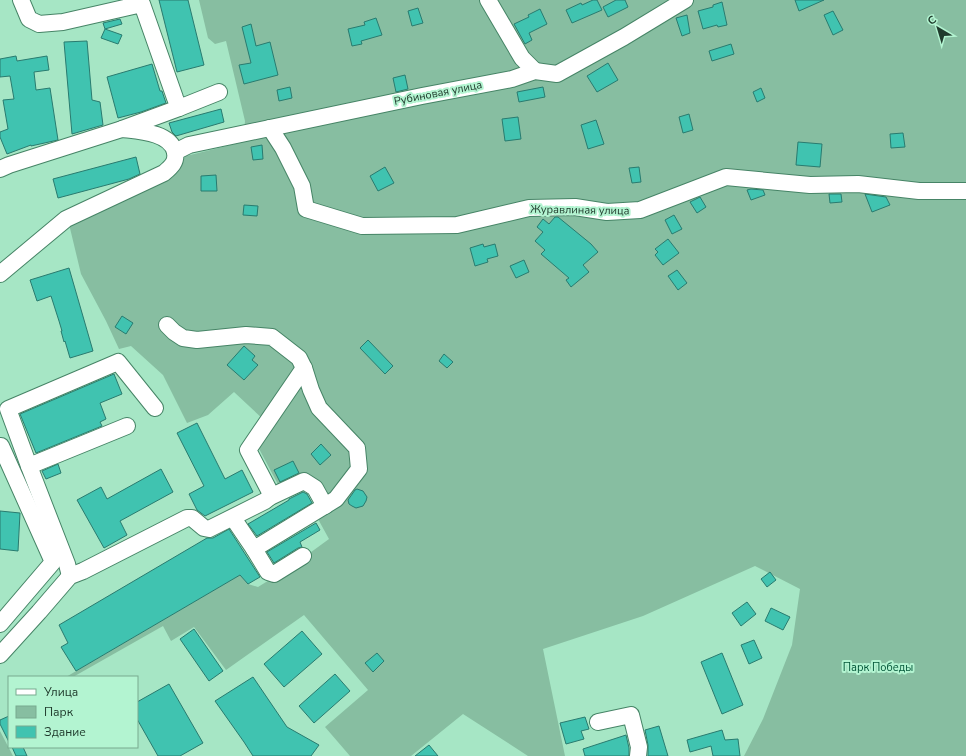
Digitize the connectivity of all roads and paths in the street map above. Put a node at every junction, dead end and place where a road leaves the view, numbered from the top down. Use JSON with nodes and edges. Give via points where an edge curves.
{"nodes":[{"id":1,"x":22,"y":0,"type":"edge"},
{"id":2,"x":488,"y":0,"type":"edge"},
{"id":3,"x":685,"y":0,"type":"edge"},
{"id":4,"x":535,"y":71,"type":"junction"},
{"id":5,"x":219,"y":92,"type":"dead end"},
{"id":6,"x":179,"y":108,"type":"junction"},
{"id":7,"x":270,"y":128,"type":"junction"},
{"id":8,"x":122,"y":129,"type":"junction"},
{"id":9,"x":175,"y":152,"type":"junction"},
{"id":10,"x":0,"y":169,"type":"edge"},
{"id":11,"x":966,"y":192,"type":"edge"},
{"id":12,"x":0,"y":274,"type":"edge"},
{"id":13,"x":167,"y":326,"type":"dead end"},
{"id":14,"x":304,"y":368,"type":"junction"},
{"id":15,"x":156,"y":408,"type":"dead end"},
{"id":16,"x":127,"y":426,"type":"dead end"},
{"id":17,"x":1,"y":446,"type":"dead end"},
{"id":18,"x":29,"y":466,"type":"junction"},
{"id":19,"x":270,"y":497,"type":"junction"},
{"id":20,"x":325,"y":506,"type":"junction"},
{"id":21,"x":233,"y":518,"type":"junction"},
{"id":22,"x":254,"y":549,"type":"junction"},
{"id":23,"x":303,"y":556,"type":"dead end"},
{"id":24,"x":70,"y":576,"type":"junction"},
{"id":25,"x":0,"y":624,"type":"edge"},
{"id":26,"x":0,"y":655,"type":"edge"},
{"id":27,"x":598,"y":722,"type":"dead end"},
{"id":28,"x":638,"y":756,"type":"edge"}],
"edges":[{"from":1,"to":6,"type":"street","via":[[29,19],[39,24],[63,22],[142,4]]},
{"from":2,"to":4,"type":"street","via":[[522,58]]},
{"from":3,"to":4,"type":"street","name":"Рубиновая улица","via":[[557,74]]},
{"from":4,"to":7,"type":"street","name":"Рубиновая улица","via":[[512,79]]},
{"from":5,"to":6,"type":"street"},
{"from":6,"to":8,"type":"street"},
{"from":7,"to":9,"type":"street","name":"Рубиновая улица","via":[[189,145]]},
{"from":7,"to":11,"type":"street","name":"Журавлиная улица","via":[[302,186],[306,209],[362,226],[457,225],[529,208],[575,207],[607,212],[640,210],[726,177],[810,185],[858,184],[919,191]]},
{"from":8,"to":9,"type":"street","via":[[162,137],[172,144]]},
{"from":8,"to":10,"type":"street"},
{"from":9,"to":12,"type":"street","via":[[173,165],[164,173],[66,219]]},
{"from":13,"to":14,"type":"street","via":[[183,338],[196,340],[246,335],[272,337],[299,358]]},
{"from":14,"to":19,"type":"street","via":[[248,450]]},
{"from":14,"to":20,"type":"street","via":[[319,408],[357,448],[358,469],[336,499]]},
{"from":15,"to":18,"type":"street","via":[[118,362],[8,409]]},
{"from":16,"to":18,"type":"street"},
{"from":17,"to":25,"type":"street","via":[[53,562]]},
{"from":18,"to":24,"type":"street"},
{"from":19,"to":20,"type":"street","via":[[304,481],[315,488]]},
{"from":19,"to":21,"type":"street"},
{"from":20,"to":22,"type":"street"},
{"from":21,"to":22,"type":"street"},
{"from":21,"to":24,"type":"street","via":[[209,530],[192,518],[187,518]]},
{"from":22,"to":23,"type":"street","via":[[268,572],[274,574]]},
{"from":24,"to":26,"type":"street"},
{"from":27,"to":28,"type":"street","via":[[630,715],[639,747]]}]}
